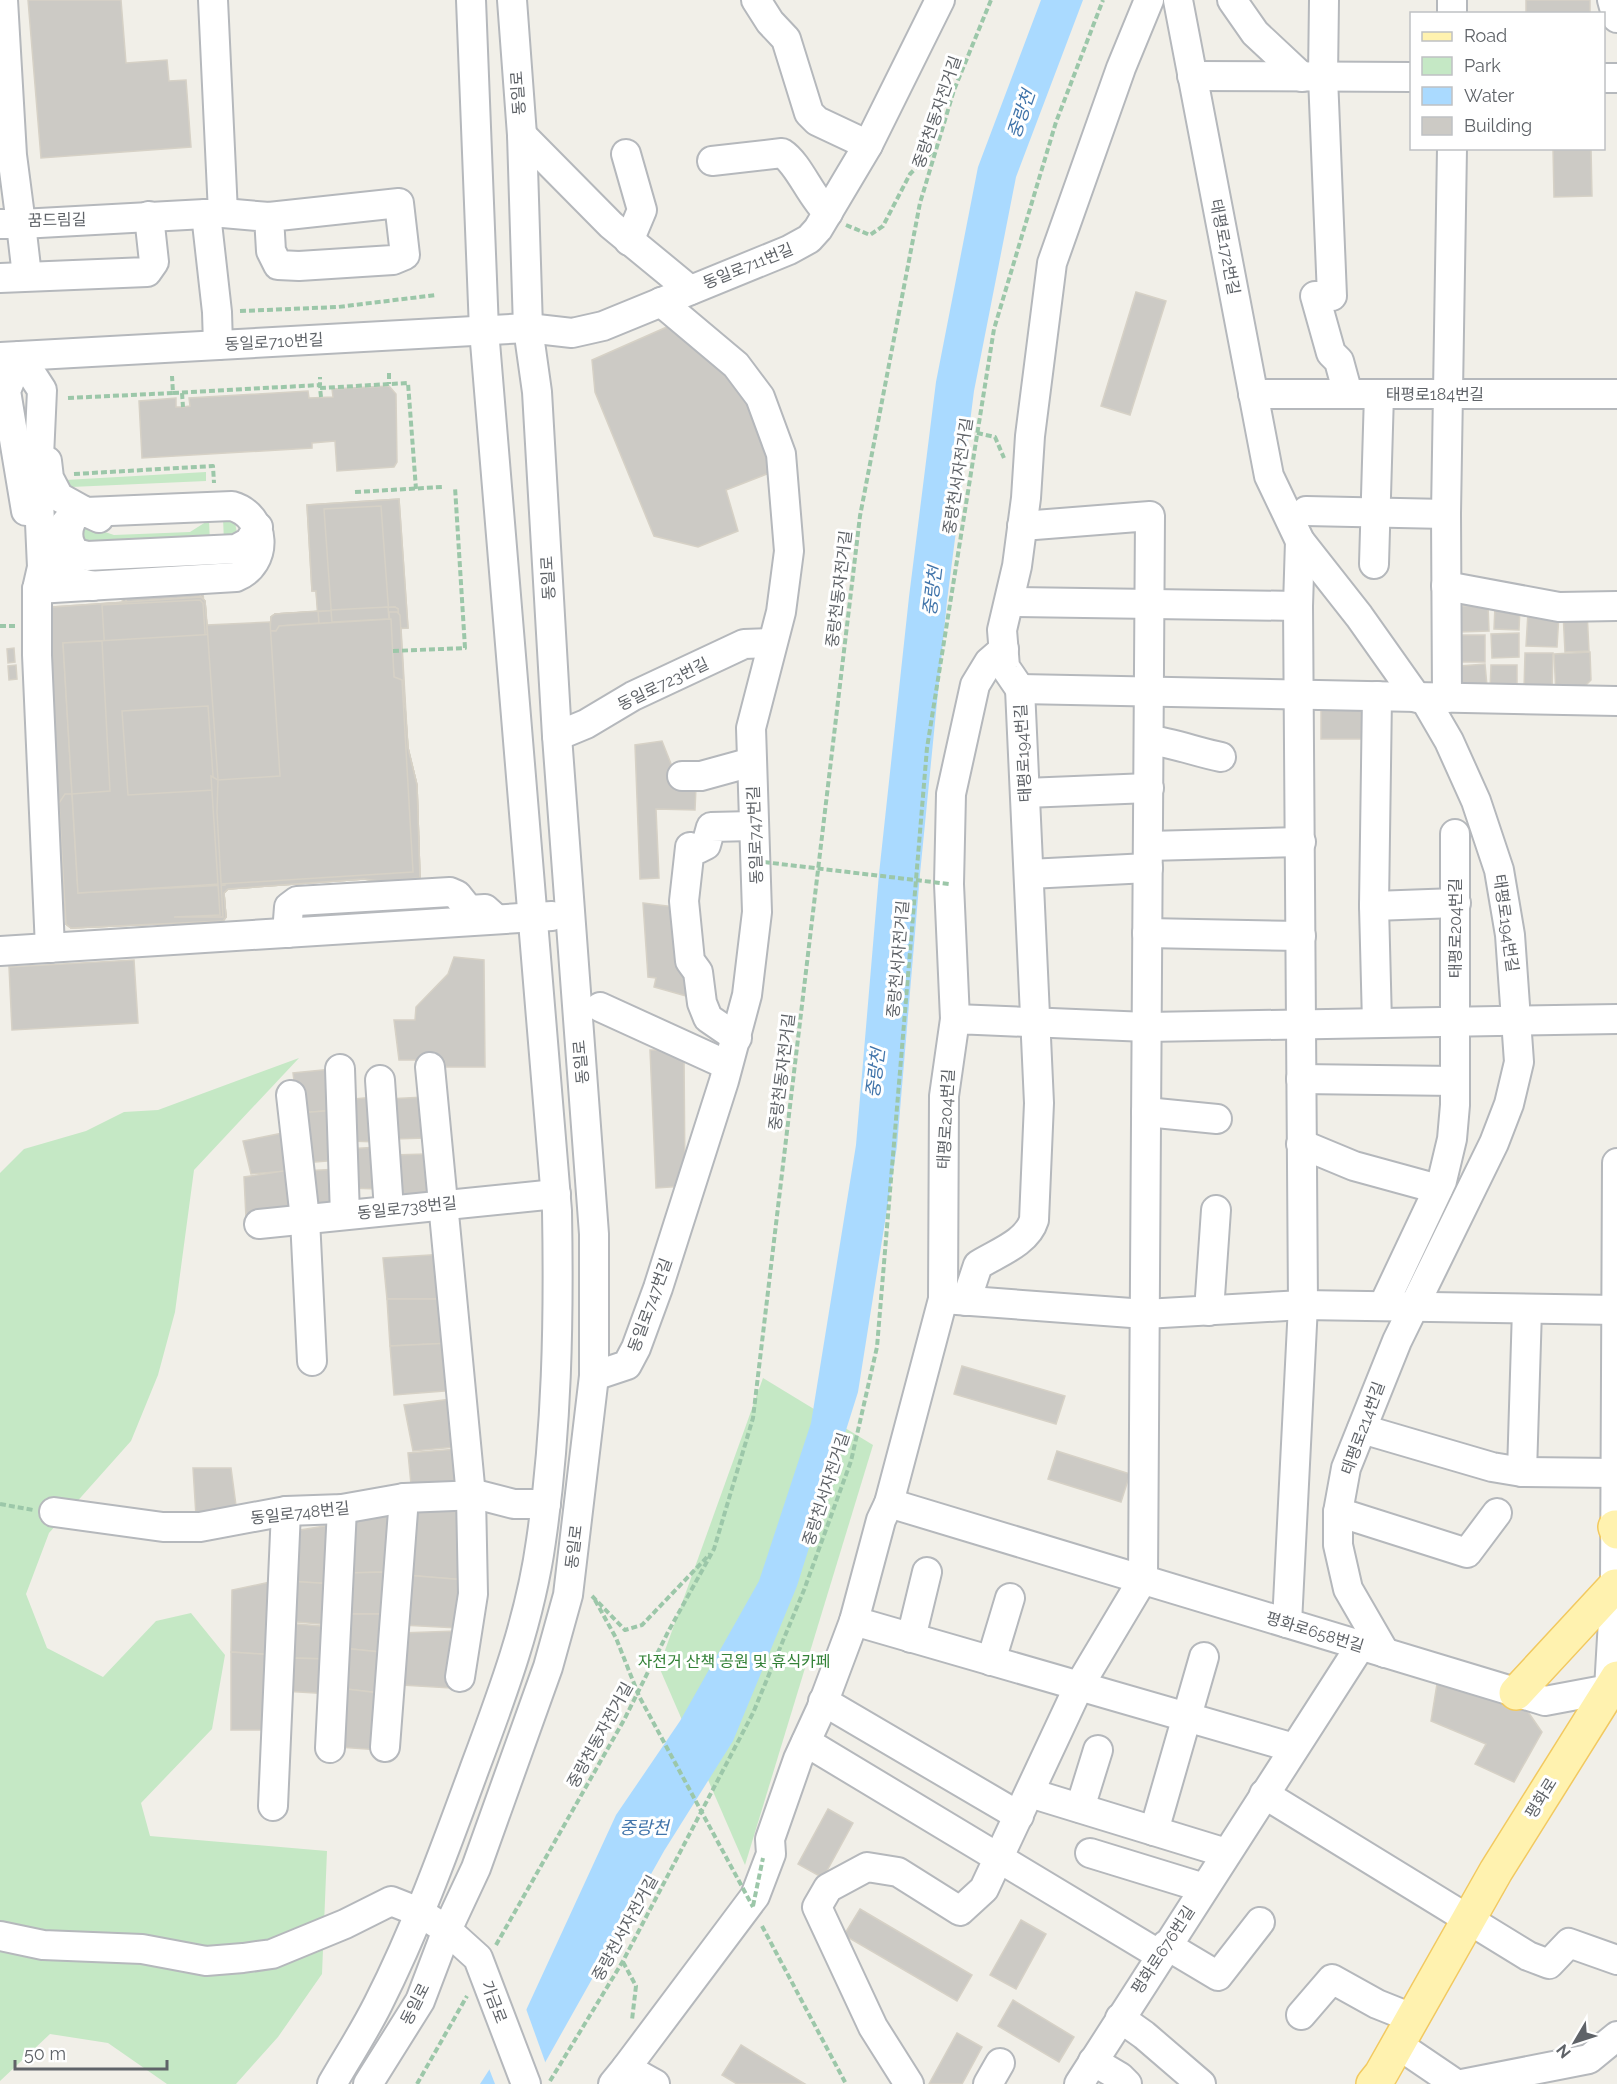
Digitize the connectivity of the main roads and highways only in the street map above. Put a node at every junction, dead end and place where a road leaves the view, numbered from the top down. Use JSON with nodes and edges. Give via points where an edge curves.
{"nodes":[{"id":1,"x":1615,"y":1586,"type":"road end"},
{"id":2,"x":1614,"y":1687,"type":"edge"},
{"id":3,"x":1516,"y":1693,"type":"road end"},
{"id":4,"x":1373,"y":2084,"type":"edge"}],
"edges":[{"from":1,"to":3,"type":"main road"},
{"from":2,"to":4,"type":"main road","name":"평화로","via":[[1467,1920]]}]}
